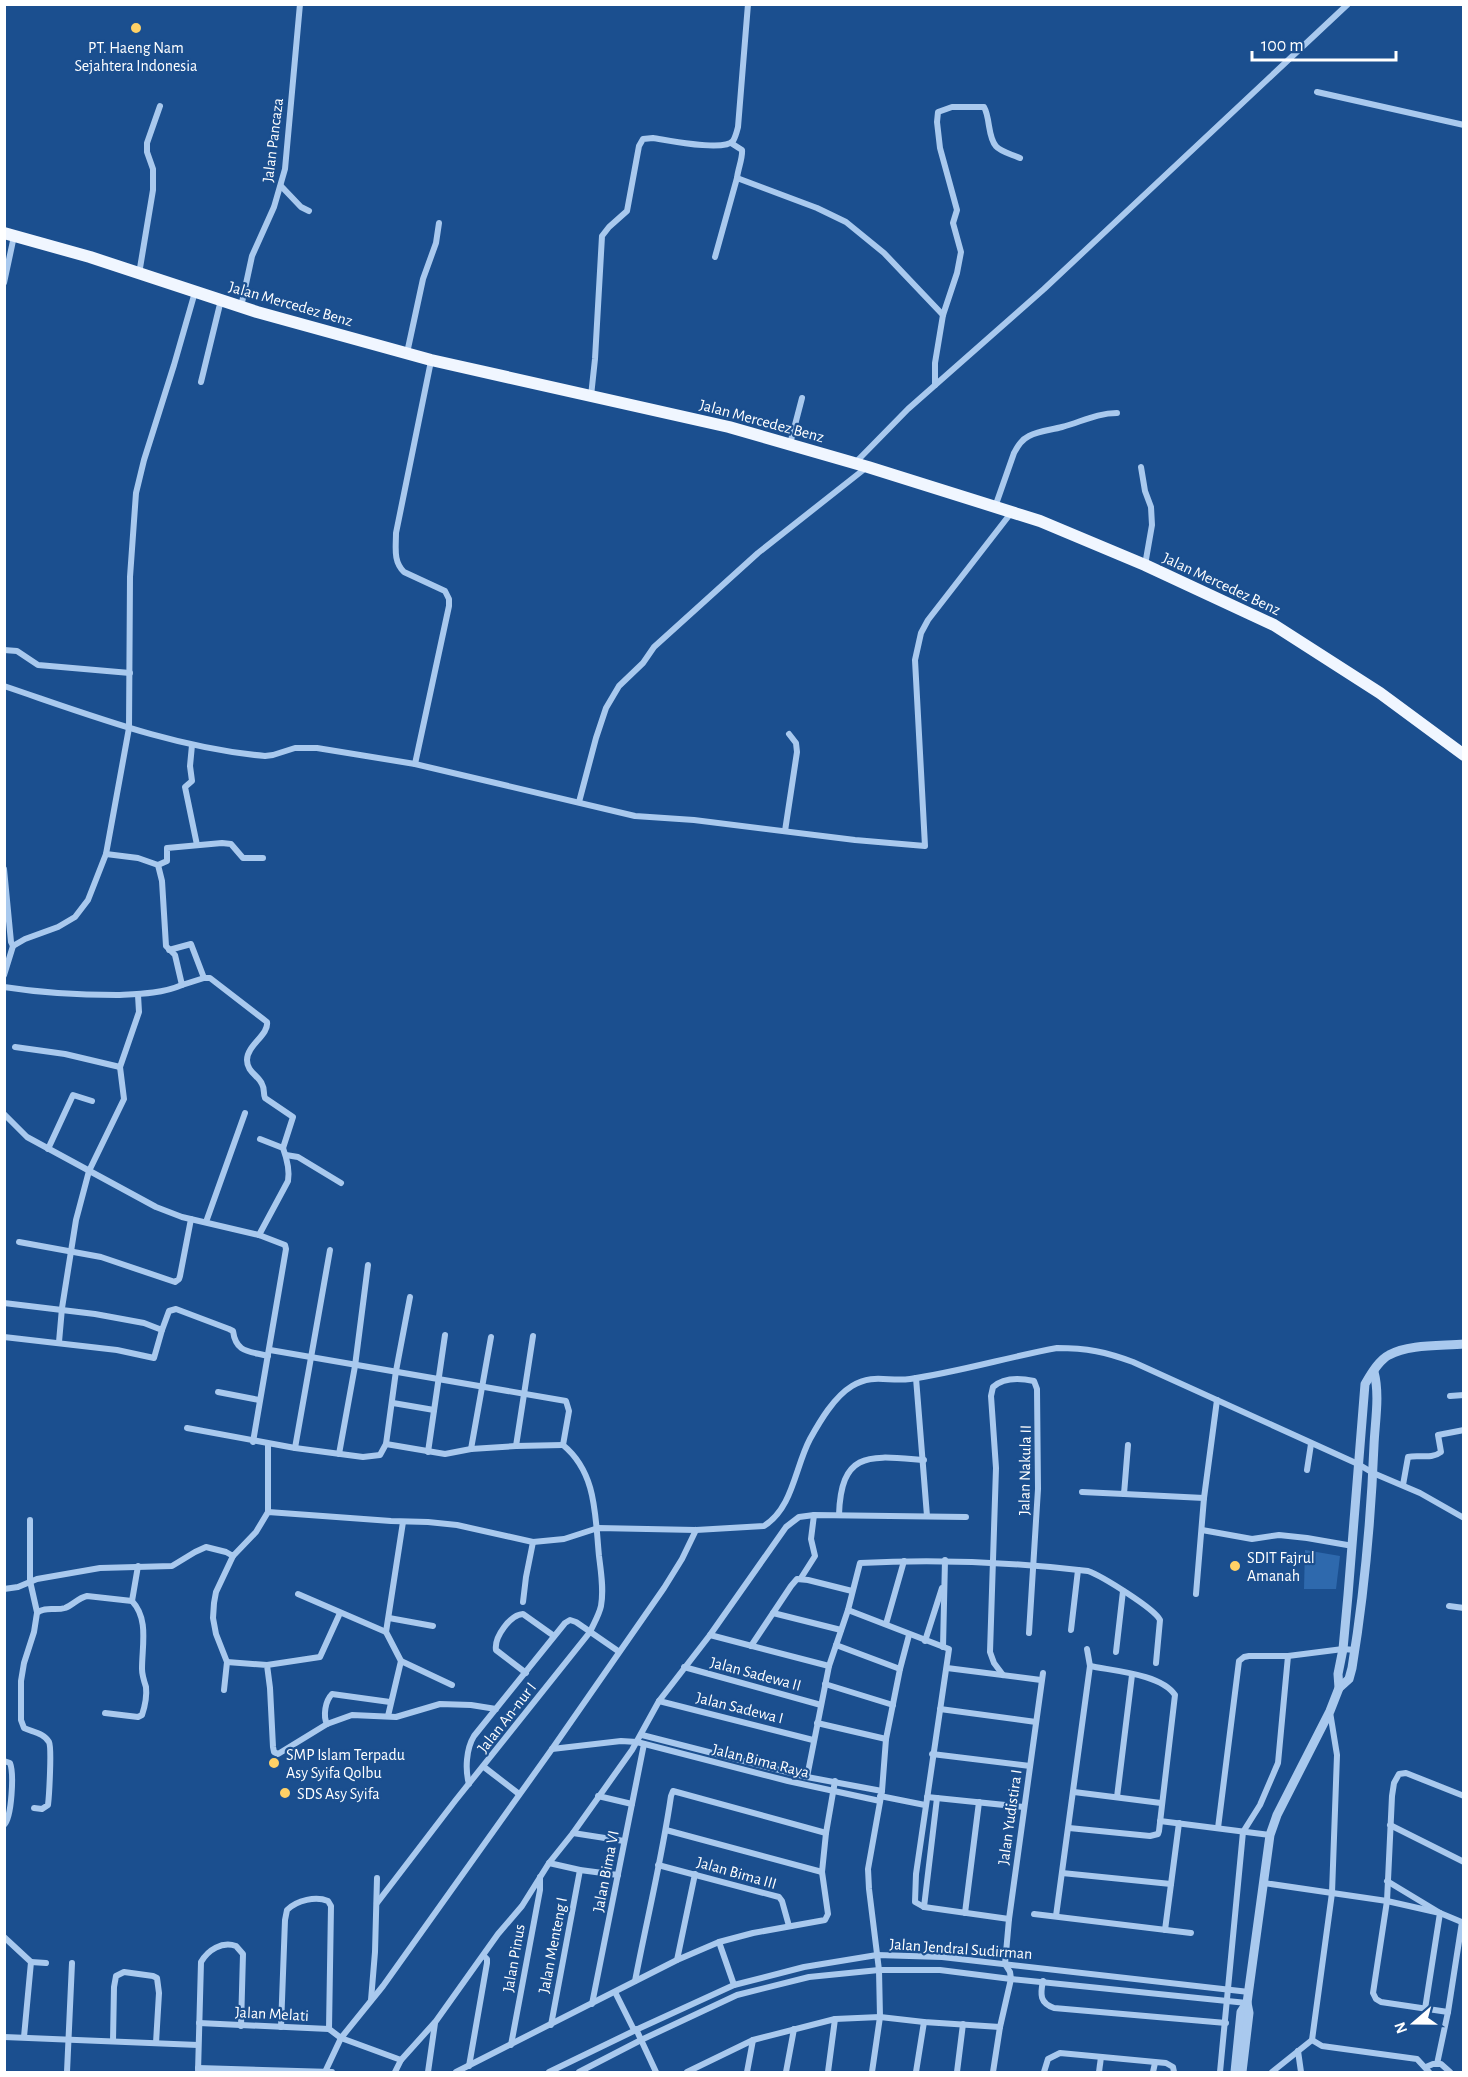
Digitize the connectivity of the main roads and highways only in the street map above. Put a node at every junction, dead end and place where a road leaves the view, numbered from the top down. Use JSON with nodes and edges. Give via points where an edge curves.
{"nodes":[{"id":1,"x":9,"y":235,"type":"edge"},
{"id":2,"x":1464,"y":755,"type":"edge"}],
"edges":[{"from":1,"to":2,"type":"main road","name":"Jalan Mercedez Benz","via":[[241,307],[431,360],[729,427],[1040,521],[1274,625],[1361,680]]}]}
